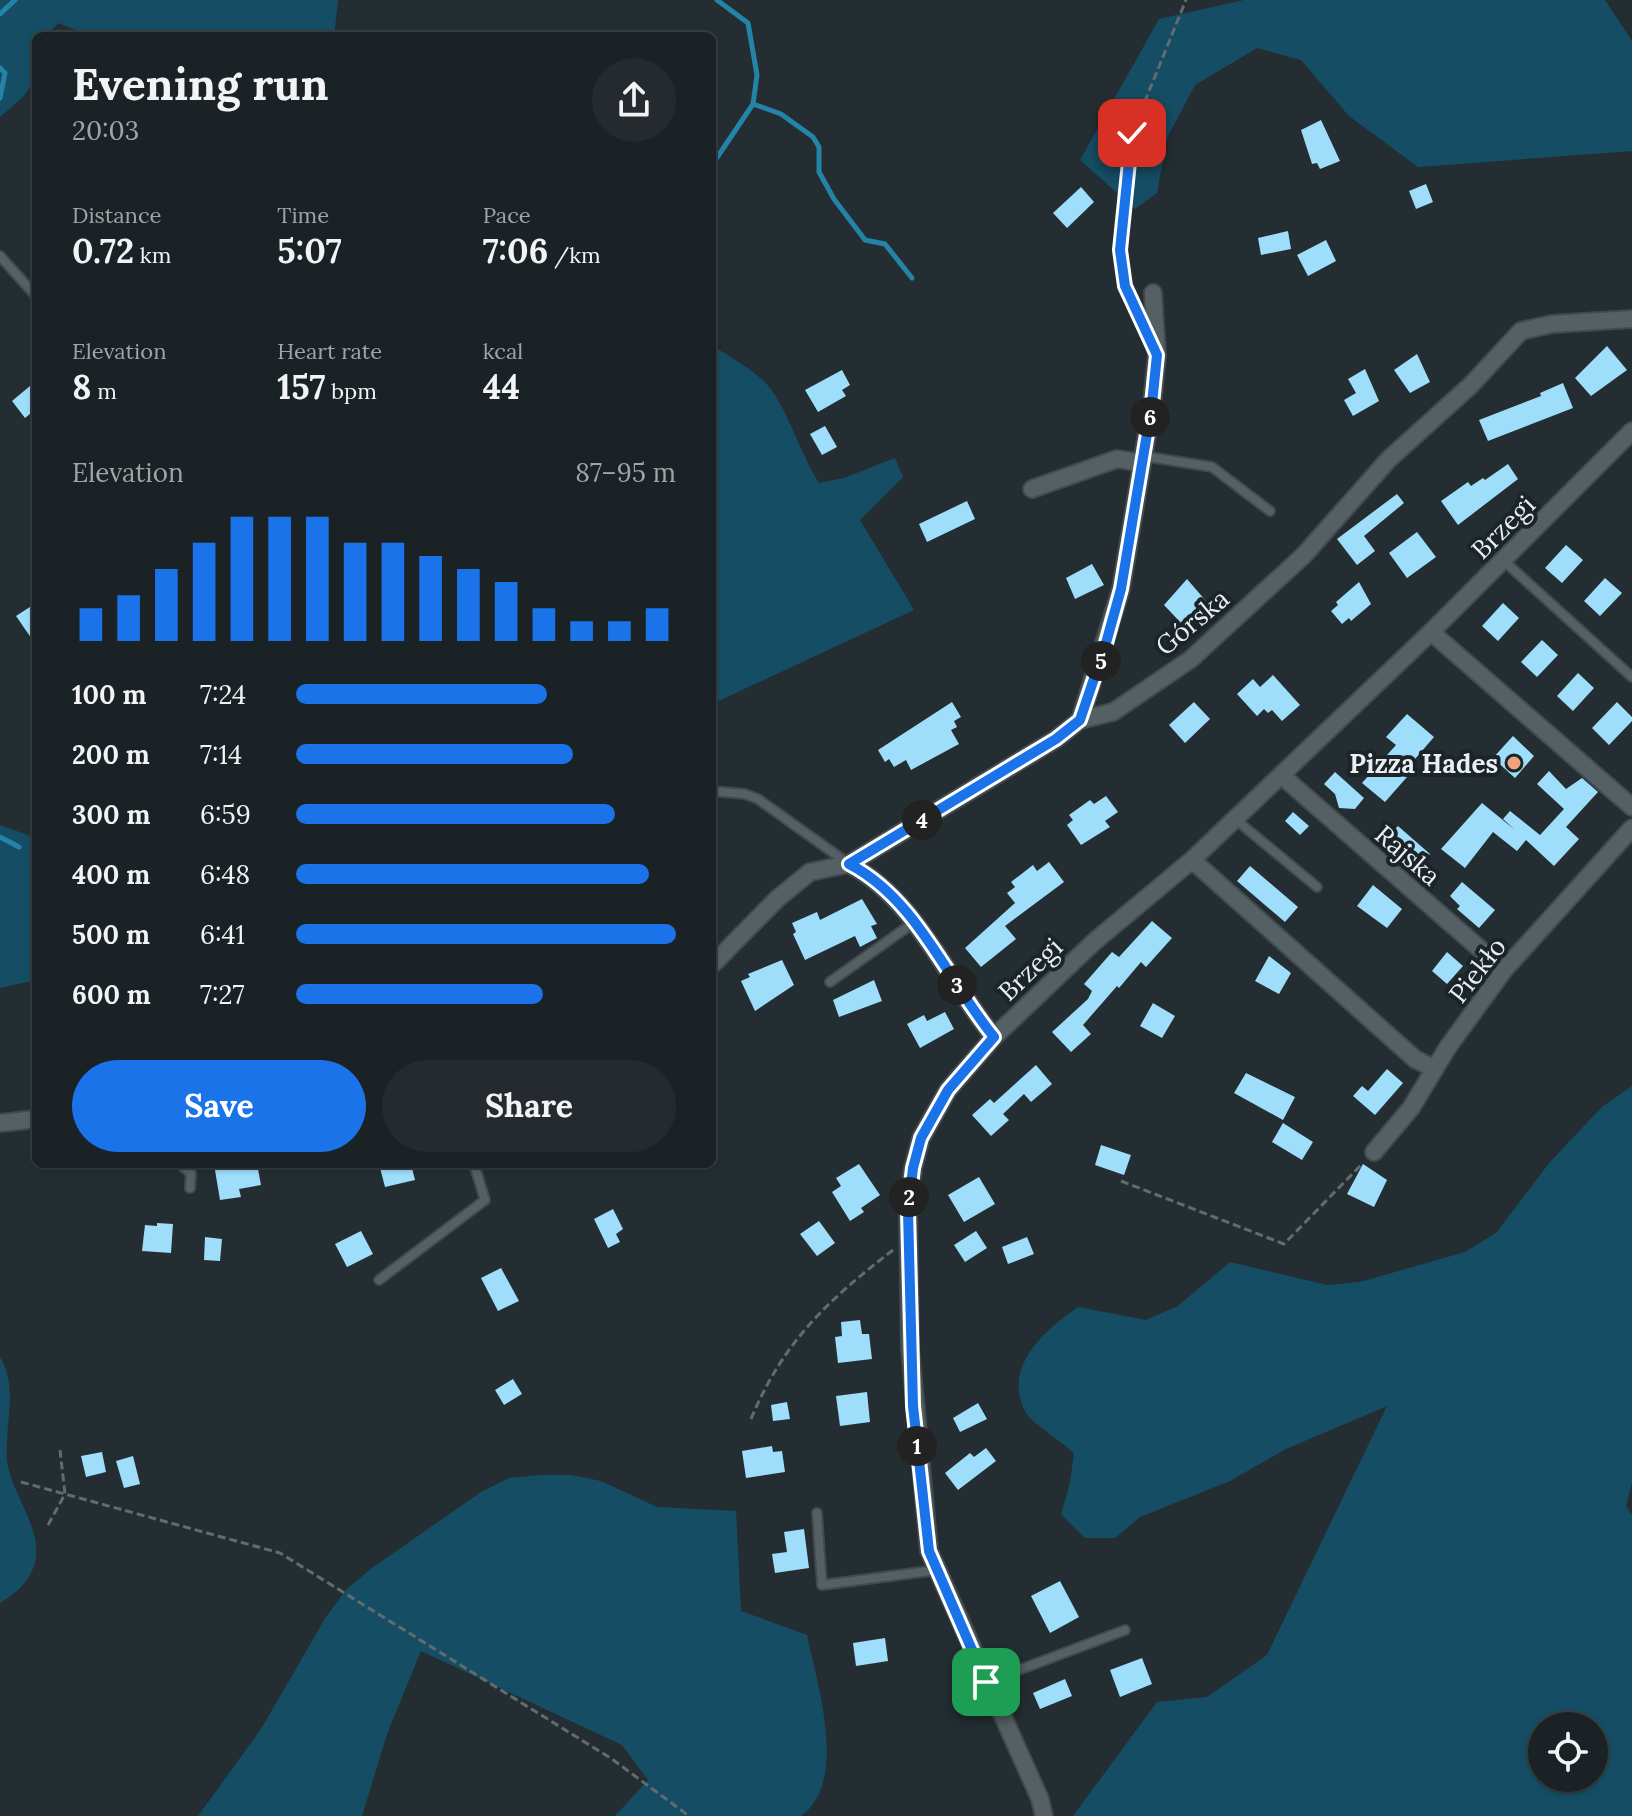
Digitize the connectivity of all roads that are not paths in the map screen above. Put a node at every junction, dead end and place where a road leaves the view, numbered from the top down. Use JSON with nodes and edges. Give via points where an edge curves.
{"nodes":[{"id":1,"x":0,"y":256,"type":"edge"},
{"id":2,"x":32,"y":292,"type":"edge"},
{"id":3,"x":1153,"y":293,"type":"dead end"},
{"id":4,"x":1632,"y":319,"type":"edge"},
{"id":5,"x":1632,"y":431,"type":"edge"},
{"id":6,"x":1143,"y":460,"type":"junction"},
{"id":7,"x":1032,"y":489,"type":"dead end"},
{"id":8,"x":1270,"y":511,"type":"dead end"},
{"id":9,"x":1503,"y":560,"type":"junction"},
{"id":10,"x":1431,"y":632,"type":"junction"},
{"id":11,"x":1632,"y":677,"type":"edge"},
{"id":12,"x":1080,"y":720,"type":"junction"},
{"id":13,"x":1281,"y":775,"type":"junction"},
{"id":14,"x":716,"y":791,"type":"edge"},
{"id":15,"x":1632,"y":807,"type":"edge"},
{"id":16,"x":1235,"y":819,"type":"junction"},
{"id":17,"x":1632,"y":828,"type":"edge"},
{"id":18,"x":1192,"y":860,"type":"junction"},
{"id":19,"x":849,"y":864,"type":"junction"},
{"id":20,"x":1317,"y":887,"type":"dead end"},
{"id":21,"x":913,"y":923,"type":"junction"},
{"id":22,"x":716,"y":961,"type":"edge"},
{"id":23,"x":1504,"y":970,"type":"junction"},
{"id":24,"x":830,"y":982,"type":"dead end"},
{"id":25,"x":994,"y":1037,"type":"junction"},
{"id":26,"x":1435,"y":1069,"type":"junction"},
{"id":27,"x":32,"y":1119,"type":"edge"},
{"id":28,"x":0,"y":1123,"type":"edge"},
{"id":29,"x":1374,"y":1152,"type":"road end"},
{"id":30,"x":184,"y":1168,"type":"edge"},
{"id":31,"x":475,"y":1168,"type":"edge"},
{"id":32,"x":190,"y":1188,"type":"dead end"},
{"id":33,"x":379,"y":1280,"type":"dead end"},
{"id":34,"x":817,"y":1513,"type":"dead end"},
{"id":35,"x":937,"y":1570,"type":"junction"},
{"id":36,"x":1125,"y":1630,"type":"dead end"},
{"id":37,"x":986,"y":1682,"type":"junction"},
{"id":38,"x":1044,"y":1816,"type":"edge"}],
"edges":[{"from":1,"to":2,"type":"lane"},
{"from":3,"to":6,"type":"street","via":[[1157,355]]},
{"from":4,"to":12,"type":"street","name":"Górska","via":[[1521,331],[1389,459],[1304,555],[1191,659],[1113,712]]},
{"from":5,"to":9,"type":"street","name":"Brzegi"},
{"from":6,"to":7,"type":"street","via":[[1117,459]]},
{"from":6,"to":8,"type":"lane","via":[[1212,467]]},
{"from":6,"to":12,"type":"street","via":[[1121,589]]},
{"from":9,"to":10,"type":"street","name":"Brzegi"},
{"from":9,"to":11,"type":"lane"},
{"from":10,"to":13,"type":"street","name":"Brzegi"},
{"from":10,"to":15,"type":"street"},
{"from":12,"to":19,"type":"street","name":"Górska"},
{"from":13,"to":16,"type":"street","name":"Brzegi"},
{"from":13,"to":23,"type":"street","name":"Rajska"},
{"from":14,"to":19,"type":"lane","via":[[758,799]]},
{"from":16,"to":18,"type":"street","name":"Brzegi"},
{"from":16,"to":20,"type":"lane"},
{"from":17,"to":23,"type":"street","name":"Piekło"},
{"from":18,"to":25,"type":"street","name":"Brzegi","via":[[1095,941]]},
{"from":18,"to":26,"type":"street","via":[[1415,1059]]},
{"from":19,"to":21,"type":"street","via":[[866,873]]},
{"from":19,"to":22,"type":"street","name":"Górska","via":[[810,872],[796,881]]},
{"from":21,"to":24,"type":"lane"},
{"from":21,"to":25,"type":"street"},
{"from":23,"to":26,"type":"street","name":"Piekło"},
{"from":25,"to":35,"type":"street","name":"Brzegi","via":[[948,1090],[921,1138],[913,1168],[908,1237],[913,1406],[929,1551]]},
{"from":26,"to":29,"type":"street","name":"Piekło"},
{"from":27,"to":28,"type":"street"},
{"from":30,"to":32,"type":"lane","via":[[191,1173]]},
{"from":31,"to":33,"type":"lane","via":[[485,1200]]},
{"from":34,"to":35,"type":"lane","via":[[822,1585]]},
{"from":35,"to":37,"type":"street","name":"Brzegi"},
{"from":36,"to":37,"type":"lane"},
{"from":37,"to":38,"type":"street","name":"Brzegi"}]}
